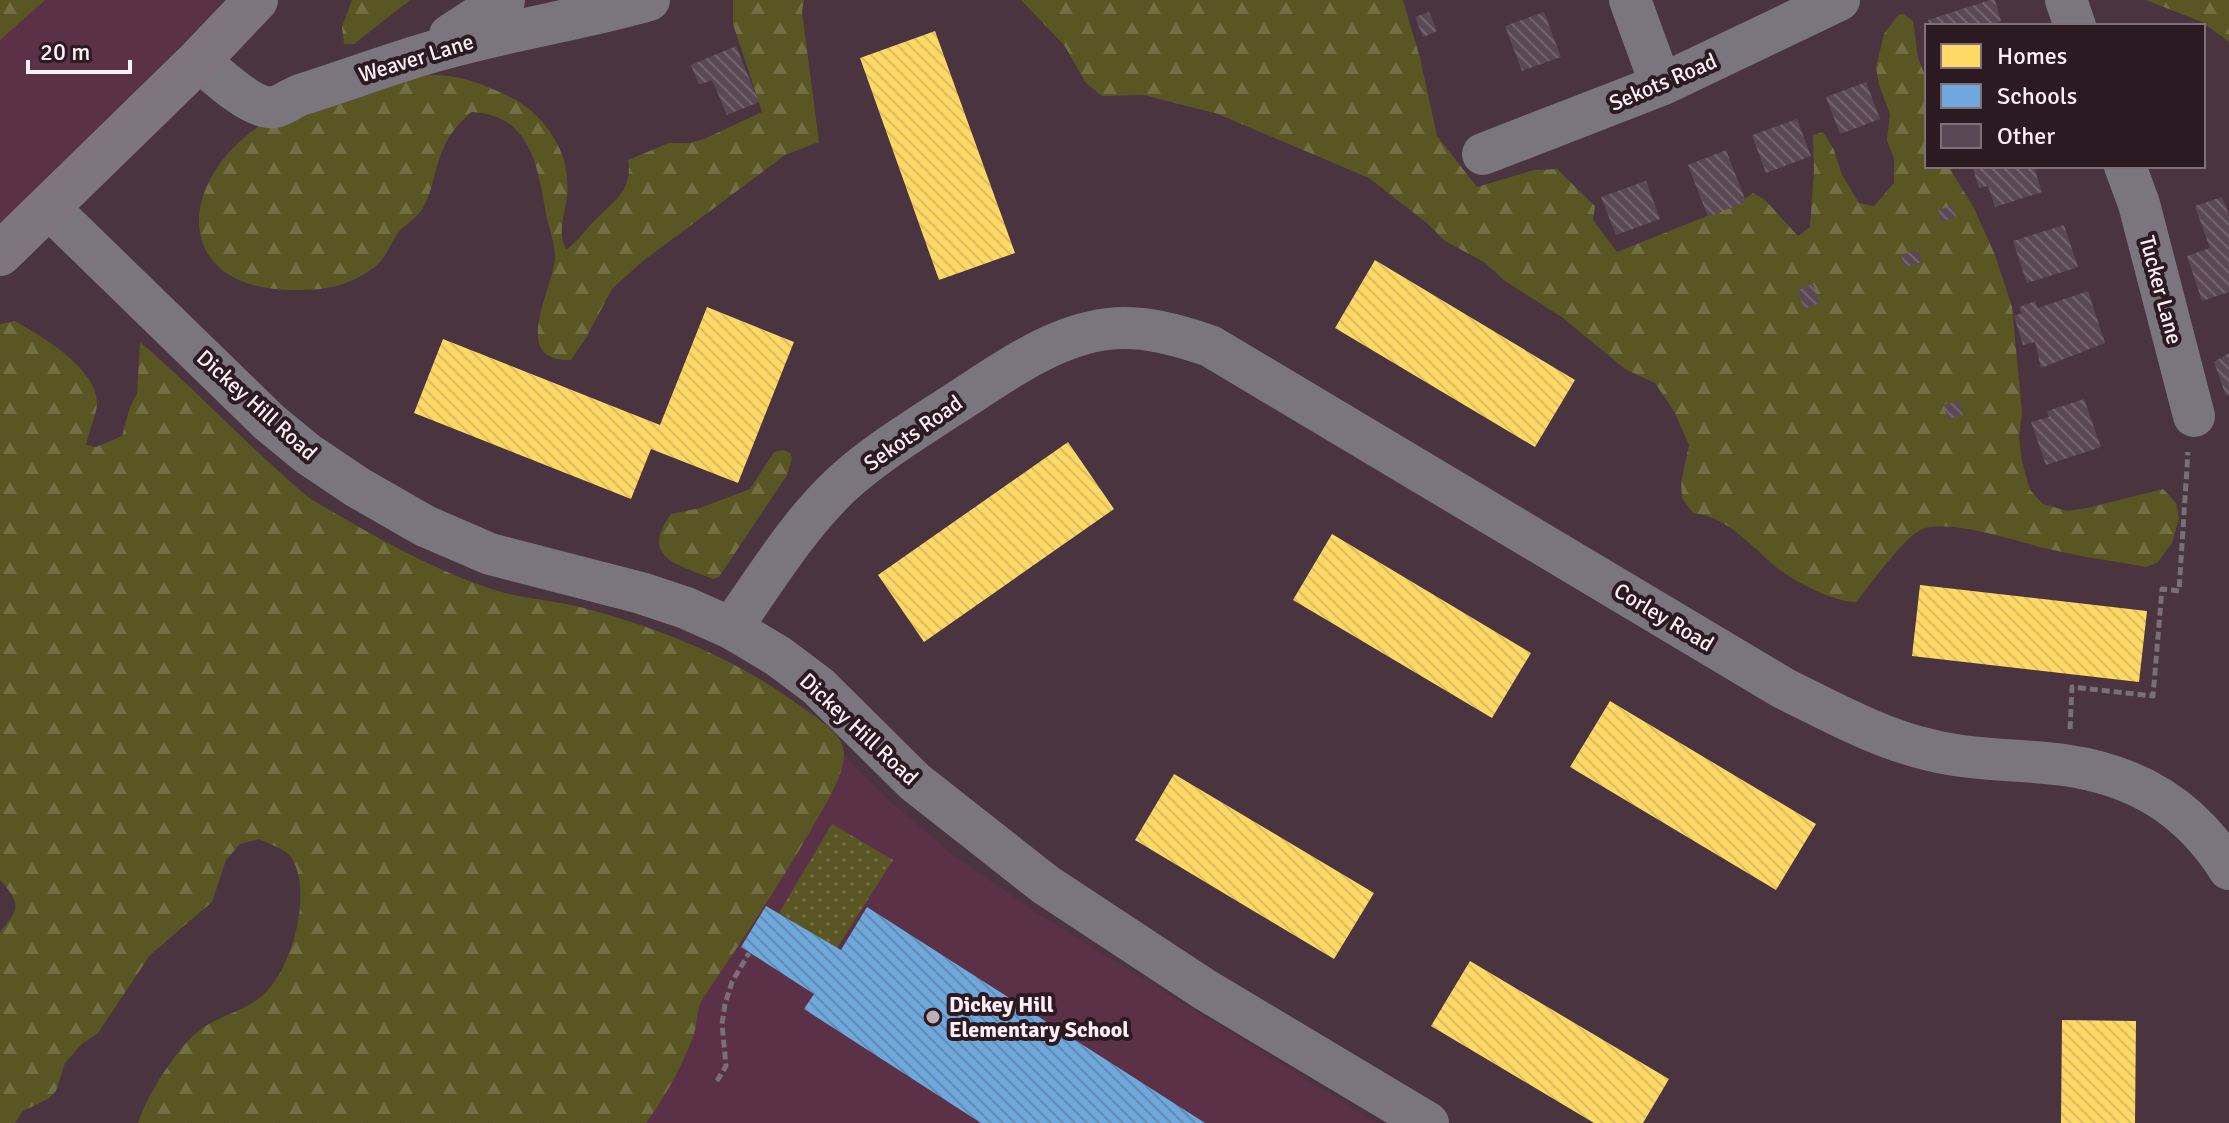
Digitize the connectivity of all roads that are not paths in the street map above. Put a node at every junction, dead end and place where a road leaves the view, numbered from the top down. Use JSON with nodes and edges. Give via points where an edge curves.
{"nodes":[{"id":1,"x":256,"y":0,"type":"edge"},
{"id":2,"x":504,"y":0,"type":"edge"},
{"id":3,"x":649,"y":0,"type":"edge"},
{"id":4,"x":1630,"y":0,"type":"edge"},
{"id":5,"x":1839,"y":0,"type":"edge"},
{"id":6,"x":2066,"y":0,"type":"edge"},
{"id":7,"x":2074,"y":24,"type":"edge"},
{"id":8,"x":419,"y":55,"type":"junction"},
{"id":9,"x":199,"y":60,"type":"junction"},
{"id":10,"x":1661,"y":85,"type":"junction"},
{"id":11,"x":1483,"y":154,"type":"dead end"},
{"id":12,"x":2126,"y":168,"type":"edge"},
{"id":13,"x":49,"y":208,"type":"junction"},
{"id":14,"x":0,"y":254,"type":"edge"},
{"id":15,"x":1155,"y":331,"type":"joint"},
{"id":16,"x":2194,"y":416,"type":"road end"},
{"id":17,"x":731,"y":628,"type":"junction"},
{"id":18,"x":2229,"y":869,"type":"edge"},
{"id":19,"x":1428,"y":1123,"type":"edge"}],
"edges":[{"from":1,"to":9,"type":"main road"},
{"from":2,"to":8,"type":"street"},
{"from":3,"to":8,"type":"street","name":"Weaver Lane"},
{"from":4,"to":10,"type":"street"},
{"from":5,"to":10,"type":"street","name":"Sekots Road"},
{"from":6,"to":7,"type":"street"},
{"from":8,"to":9,"type":"street","name":"Weaver Lane","via":[[273,107],[238,93]]},
{"from":9,"to":13,"type":"main road"},
{"from":10,"to":11,"type":"street","name":"Sekots Road"},
{"from":12,"to":16,"type":"street","name":"Tucker Lane"},
{"from":13,"to":14,"type":"main road"},
{"from":13,"to":17,"type":"street","name":"Dickey Hill Road","via":[[269,422],[357,487],[425,526],[490,554],[641,593]]},
{"from":15,"to":17,"type":"street","name":"Sekots Road","via":[[1109,329],[1029,357],[884,450],[807,522]]},
{"from":15,"to":18,"type":"street","name":"Corley Road","via":[[1210,346],[1783,688],[1879,734],[1930,750],[2103,772],[2141,786],[2200,828]]},
{"from":17,"to":19,"type":"street","name":"Dickey Hill Road","via":[[818,686],[915,782],[1046,885],[1204,989]]}]}
